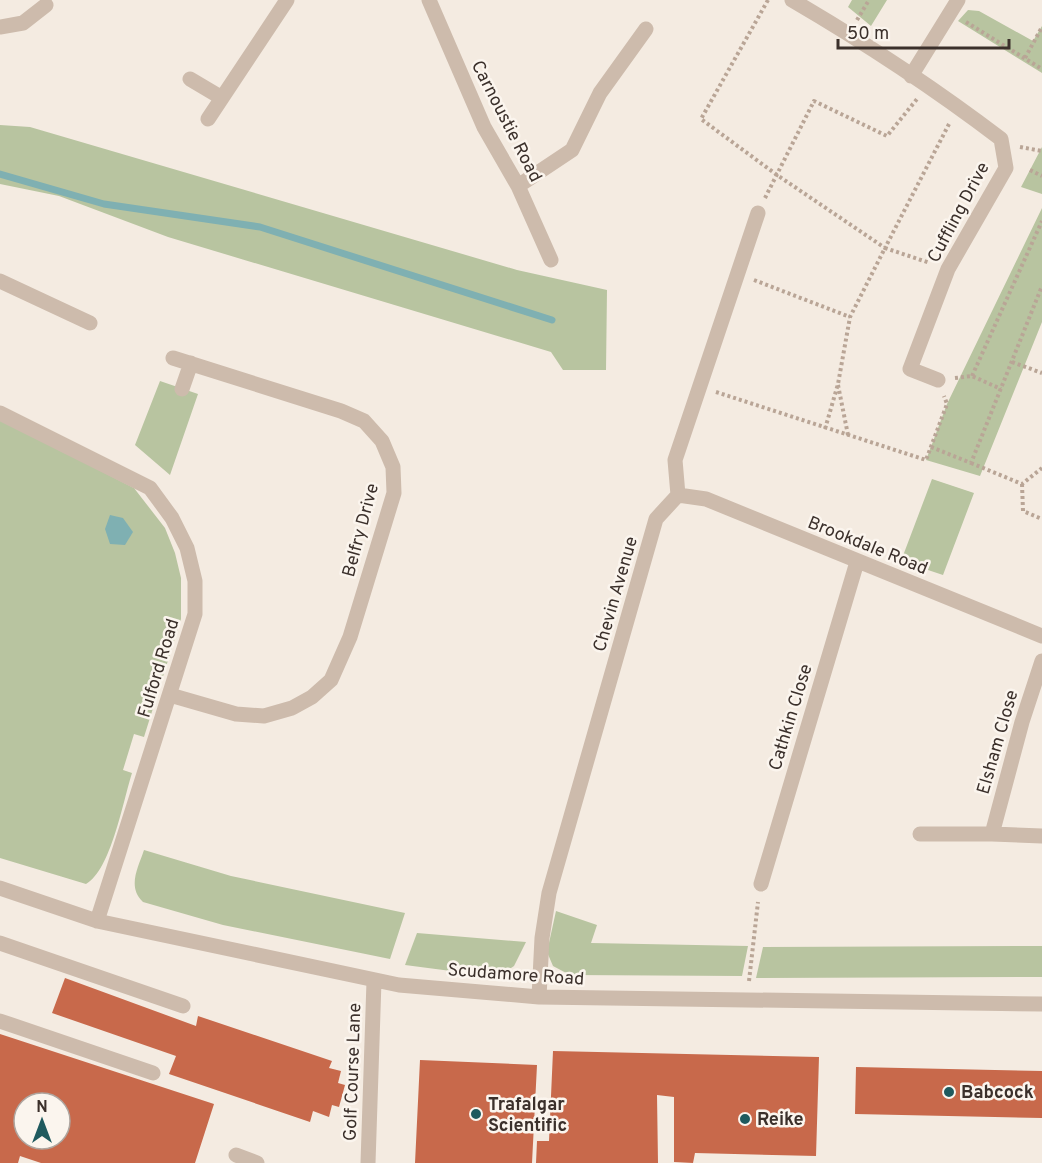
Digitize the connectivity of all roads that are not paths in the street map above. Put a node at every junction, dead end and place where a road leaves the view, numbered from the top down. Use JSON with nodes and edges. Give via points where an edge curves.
{"nodes":[{"id":1,"x":287,"y":0,"type":"edge"},
{"id":2,"x":429,"y":0,"type":"edge"},
{"id":3,"x":792,"y":0,"type":"edge"},
{"id":4,"x":46,"y":5,"type":"dead end"},
{"id":5,"x":954,"y":6,"type":"edge"},
{"id":6,"x":0,"y":27,"type":"edge"},
{"id":7,"x":646,"y":29,"type":"dead end"},
{"id":8,"x":911,"y":76,"type":"junction"},
{"id":9,"x":190,"y":79,"type":"dead end"},
{"id":10,"x":222,"y":98,"type":"junction"},
{"id":11,"x":208,"y":119,"type":"dead end"},
{"id":12,"x":518,"y":186,"type":"junction"},
{"id":13,"x":758,"y":213,"type":"road end"},
{"id":14,"x":551,"y":260,"type":"dead end"},
{"id":15,"x":0,"y":281,"type":"edge"},
{"id":16,"x":90,"y":323,"type":"dead end"},
{"id":17,"x":173,"y":358,"type":"dead end"},
{"id":18,"x":191,"y":363,"type":"junction"},
{"id":19,"x":938,"y":380,"type":"road end"},
{"id":20,"x":182,"y":389,"type":"dead end"},
{"id":21,"x":0,"y":413,"type":"edge"},
{"id":22,"x":678,"y":495,"type":"junction"},
{"id":23,"x":857,"y":562,"type":"junction"},
{"id":24,"x":1042,"y":636,"type":"edge"},
{"id":25,"x":1042,"y":661,"type":"edge"},
{"id":26,"x":170,"y":695,"type":"junction"},
{"id":27,"x":920,"y":834,"type":"dead end"},
{"id":28,"x":992,"y":834,"type":"junction"},
{"id":29,"x":1042,"y":836,"type":"edge"},
{"id":30,"x":760,"y":884,"type":"road end"},
{"id":31,"x":0,"y":888,"type":"edge"},
{"id":32,"x":97,"y":921,"type":"junction"},
{"id":33,"x":0,"y":943,"type":"edge"},
{"id":34,"x":374,"y":981,"type":"junction"},
{"id":35,"x":539,"y":997,"type":"junction"},
{"id":36,"x":1042,"y":1004,"type":"edge"},
{"id":37,"x":183,"y":1006,"type":"dead end"},
{"id":38,"x":0,"y":1021,"type":"edge"},
{"id":39,"x":153,"y":1072,"type":"dead end"},
{"id":40,"x":236,"y":1155,"type":"dead end"},
{"id":41,"x":257,"y":1163,"type":"edge"},
{"id":42,"x":368,"y":1163,"type":"edge"}],
"edges":[{"from":1,"to":10,"type":"street"},
{"from":2,"to":12,"type":"street","name":"Carnoustie Road","via":[[484,126]]},
{"from":3,"to":8,"type":"street","name":"Cuffling Drive"},
{"from":4,"to":6,"type":"street","via":[[22,22]]},
{"from":5,"to":8,"type":"street"},
{"from":7,"to":12,"type":"street","via":[[600,93],[572,150]]},
{"from":8,"to":19,"type":"street","name":"Cuffling Drive","via":[[1001,139],[1006,168],[948,269],[910,369]]},
{"from":9,"to":10,"type":"street"},
{"from":10,"to":11,"type":"street"},
{"from":12,"to":14,"type":"street","name":"Carnoustie Road"},
{"from":13,"to":22,"type":"street","via":[[675,460]]},
{"from":15,"to":16,"type":"street"},
{"from":17,"to":18,"type":"street","name":"Belfry Drive"},
{"from":18,"to":20,"type":"street"},
{"from":18,"to":26,"type":"street","name":"Belfry Drive","via":[[364,421],[382,441],[393,467],[394,493],[350,637],[331,680],[292,708],[264,716],[236,714]]},
{"from":21,"to":26,"type":"street","name":"Fulford Road","via":[[150,488],[172,518],[187,548],[195,581],[195,614]]},
{"from":22,"to":23,"type":"street","name":"Brookdale Road","via":[[706,499]]},
{"from":22,"to":35,"type":"street","name":"Chevin Avenue","via":[[657,519],[549,893]]},
{"from":23,"to":24,"type":"street","name":"Brookdale Road"},
{"from":23,"to":30,"type":"street","name":"Cathkin Close"},
{"from":25,"to":28,"type":"street","name":"Elsham Close"},
{"from":26,"to":32,"type":"street","name":"Fulford Road"},
{"from":27,"to":28,"type":"street"},
{"from":28,"to":29,"type":"street"},
{"from":31,"to":32,"type":"street","name":"Scudamore Road"},
{"from":32,"to":34,"type":"street","name":"Scudamore Road"},
{"from":33,"to":37,"type":"street"},
{"from":34,"to":35,"type":"street","name":"Scudamore Road"},
{"from":34,"to":42,"type":"street","name":"Golf Course Lane"},
{"from":35,"to":36,"type":"street","name":"Scudamore Road"},
{"from":38,"to":39,"type":"street"},
{"from":40,"to":41,"type":"street"}]}
